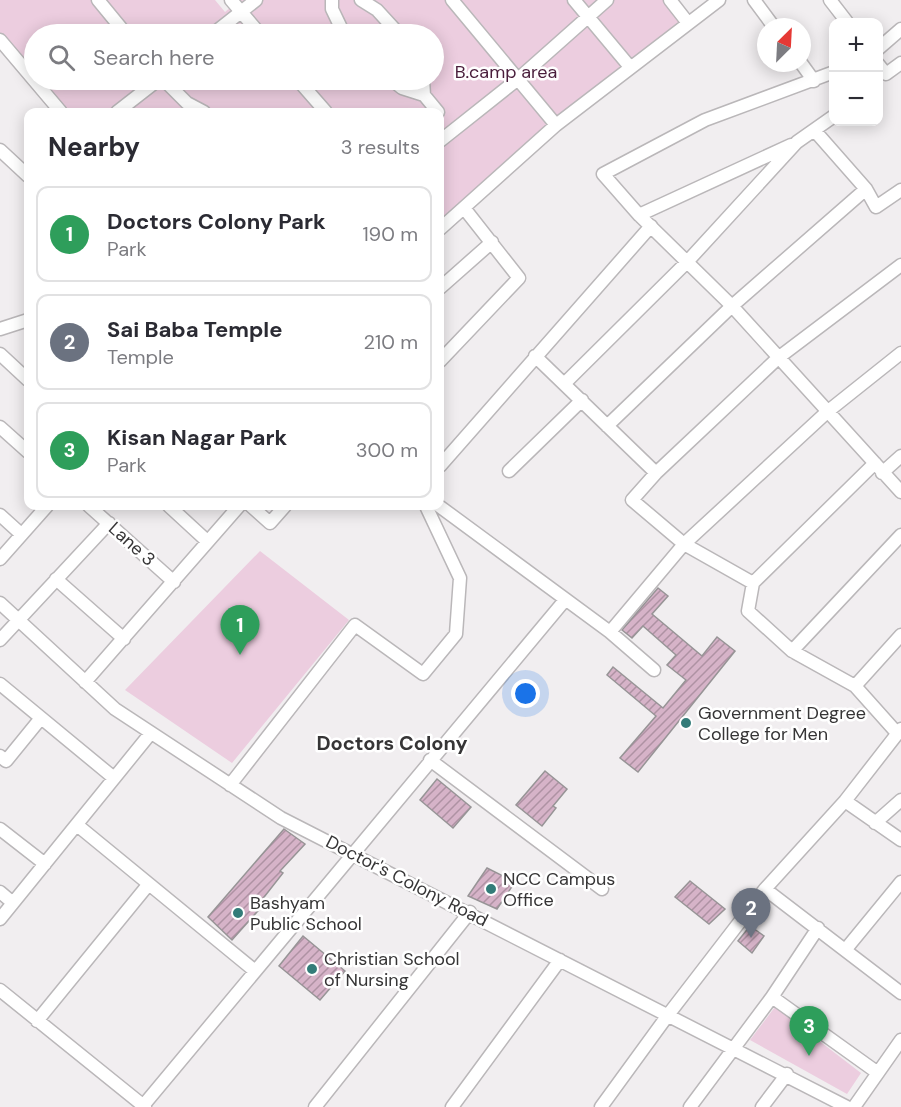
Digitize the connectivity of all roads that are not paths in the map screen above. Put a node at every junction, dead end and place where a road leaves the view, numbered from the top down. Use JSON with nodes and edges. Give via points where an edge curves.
{"nodes":[{"id":1,"x":98,"y":0,"type":"edge"},
{"id":2,"x":231,"y":0,"type":"edge"},
{"id":3,"x":256,"y":0,"type":"edge"},
{"id":4,"x":332,"y":0,"type":"edge"},
{"id":5,"x":361,"y":0,"type":"edge"},
{"id":6,"x":452,"y":0,"type":"edge"},
{"id":7,"x":574,"y":0,"type":"edge"},
{"id":8,"x":607,"y":0,"type":"edge"},
{"id":9,"x":670,"y":0,"type":"edge"},
{"id":10,"x":719,"y":0,"type":"edge"},
{"id":11,"x":754,"y":0,"type":"edge"},
{"id":12,"x":830,"y":0,"type":"edge"},
{"id":13,"x":241,"y":12,"type":"junction"},
{"id":14,"x":588,"y":18,"type":"junction"},
{"id":15,"x":767,"y":18,"type":"edge"},
{"id":16,"x":844,"y":18,"type":"edge"},
{"id":17,"x":688,"y":23,"type":"junction"},
{"id":18,"x":118,"y":24,"type":"edge"},
{"id":19,"x":226,"y":24,"type":"edge"},
{"id":20,"x":251,"y":24,"type":"edge"},
{"id":21,"x":339,"y":24,"type":"edge"},
{"id":22,"x":390,"y":24,"type":"edge"},
{"id":23,"x":901,"y":29,"type":"edge"},
{"id":24,"x":0,"y":40,"type":"edge"},
{"id":25,"x":883,"y":45,"type":"edge"},
{"id":26,"x":901,"y":63,"type":"edge"},
{"id":27,"x":630,"y":67,"type":"junction"},
{"id":28,"x":24,"y":68,"type":"edge"},
{"id":29,"x":808,"y":72,"type":"edge"},
{"id":30,"x":883,"y":72,"type":"edge"},
{"id":31,"x":829,"y":74,"type":"edge"},
{"id":32,"x":518,"y":80,"type":"junction"},
{"id":33,"x":814,"y":81,"type":"junction"},
{"id":34,"x":42,"y":90,"type":"edge"},
{"id":35,"x":145,"y":90,"type":"edge"},
{"id":36,"x":172,"y":90,"type":"edge"},
{"id":37,"x":307,"y":90,"type":"edge"},
{"id":38,"x":408,"y":90,"type":"edge"},
{"id":39,"x":424,"y":90,"type":"edge"},
{"id":40,"x":424,"y":95,"type":"junction"},
{"id":41,"x":58,"y":108,"type":"edge"},
{"id":42,"x":122,"y":108,"type":"edge"},
{"id":43,"x":187,"y":108,"type":"edge"},
{"id":44,"x":322,"y":108,"type":"edge"},
{"id":45,"x":435,"y":108,"type":"edge"},
{"id":46,"x":444,"y":119,"type":"edge"},
{"id":47,"x":829,"y":120,"type":"edge"},
{"id":48,"x":556,"y":125,"type":"junction"},
{"id":49,"x":453,"y":130,"type":"junction"},
{"id":50,"x":815,"y":130,"type":"junction"},
{"id":51,"x":444,"y":138,"type":"edge"},
{"id":52,"x":797,"y":142,"type":"junction"},
{"id":53,"x":0,"y":150,"type":"edge"},
{"id":54,"x":24,"y":172,"type":"edge"},
{"id":55,"x":866,"y":189,"type":"junction"},
{"id":56,"x":901,"y":190,"type":"edge"},
{"id":57,"x":464,"y":207,"type":"junction"},
{"id":58,"x":639,"y":215,"type":"junction"},
{"id":59,"x":444,"y":225,"type":"edge"},
{"id":60,"x":651,"y":226,"type":"junction"},
{"id":61,"x":492,"y":242,"type":"junction"},
{"id":62,"x":687,"y":262,"type":"junction"},
{"id":63,"x":901,"y":266,"type":"edge"},
{"id":64,"x":444,"y":284,"type":"edge"},
{"id":65,"x":732,"y":306,"type":"junction"},
{"id":66,"x":24,"y":321,"type":"edge"},
{"id":67,"x":0,"y":329,"type":"edge"},
{"id":68,"x":901,"y":353,"type":"edge"},
{"id":69,"x":0,"y":354,"type":"edge"},
{"id":70,"x":536,"y":356,"type":"junction"},
{"id":71,"x":444,"y":357,"type":"edge"},
{"id":72,"x":778,"y":358,"type":"junction"},
{"id":73,"x":24,"y":376,"type":"edge"},
{"id":74,"x":565,"y":383,"type":"junction"},
{"id":75,"x":582,"y":400,"type":"junction"},
{"id":76,"x":827,"y":412,"type":"junction"},
{"id":77,"x":607,"y":426,"type":"junction"},
{"id":78,"x":0,"y":427,"type":"edge"},
{"id":79,"x":24,"y":448,"type":"edge"},
{"id":80,"x":901,"y":456,"type":"edge"},
{"id":81,"x":444,"y":461,"type":"edge"},
{"id":82,"x":878,"y":468,"type":"junction"},
{"id":83,"x":509,"y":471,"type":"dead end"},
{"id":84,"x":656,"y":473,"type":"junction"},
{"id":85,"x":901,"y":492,"type":"edge"},
{"id":86,"x":43,"y":510,"type":"edge"},
{"id":87,"x":94,"y":510,"type":"edge"},
{"id":88,"x":173,"y":510,"type":"edge"},
{"id":89,"x":235,"y":510,"type":"edge"},
{"id":90,"x":255,"y":510,"type":"edge"},
{"id":91,"x":281,"y":510,"type":"edge"},
{"id":92,"x":428,"y":510,"type":"edge"},
{"id":93,"x":444,"y":510,"type":"edge"},
{"id":94,"x":0,"y":515,"type":"edge"},
{"id":95,"x":109,"y":522,"type":"junction"},
{"id":96,"x":21,"y":534,"type":"junction"},
{"id":97,"x":901,"y":535,"type":"edge"},
{"id":98,"x":207,"y":541,"type":"junction"},
{"id":99,"x":684,"y":544,"type":"junction"},
{"id":100,"x":0,"y":559,"type":"edge"},
{"id":101,"x":56,"y":579,"type":"junction"},
{"id":102,"x":174,"y":582,"type":"junction"},
{"id":103,"x":753,"y":583,"type":"junction"},
{"id":104,"x":565,"y":600,"type":"junction"},
{"id":105,"x":0,"y":603,"type":"edge"},
{"id":106,"x":18,"y":621,"type":"junction"},
{"id":107,"x":610,"y":632,"type":"junction"},
{"id":108,"x":901,"y":635,"type":"edge"},
{"id":109,"x":124,"y":639,"type":"junction"},
{"id":110,"x":0,"y":640,"type":"edge"},
{"id":111,"x":792,"y":651,"type":"junction"},
{"id":112,"x":654,"y":670,"type":"dead end"},
{"id":113,"x":85,"y":682,"type":"junction"},
{"id":114,"x":0,"y":684,"type":"edge"},
{"id":115,"x":855,"y":686,"type":"junction"},
{"id":116,"x":41,"y":718,"type":"junction"},
{"id":117,"x":899,"y":731,"type":"edge"},
{"id":118,"x":150,"y":734,"type":"junction"},
{"id":119,"x":430,"y":760,"type":"junction"},
{"id":120,"x":2,"y":761,"type":"edge"},
{"id":121,"x":114,"y":778,"type":"junction"},
{"id":122,"x":230,"y":785,"type":"junction"},
{"id":123,"x":901,"y":800,"type":"edge"},
{"id":124,"x":845,"y":801,"type":"junction"},
{"id":125,"x":875,"y":823,"type":"junction"},
{"id":126,"x":77,"y":825,"type":"junction"},
{"id":127,"x":0,"y":829,"type":"edge"},
{"id":128,"x":901,"y":840,"type":"edge"},
{"id":129,"x":352,"y":854,"type":"junction"},
{"id":130,"x":45,"y":864,"type":"junction"},
{"id":131,"x":901,"y":882,"type":"edge"},
{"id":132,"x":148,"y":885,"type":"junction"},
{"id":133,"x":602,"y":889,"type":"dead end"},
{"id":134,"x":765,"y":890,"type":"junction"},
{"id":135,"x":0,"y":892,"type":"edge"},
{"id":136,"x":13,"y":903,"type":"junction"},
{"id":137,"x":470,"y":912,"type":"junction"},
{"id":138,"x":0,"y":919,"type":"edge"},
{"id":139,"x":818,"y":928,"type":"junction"},
{"id":140,"x":846,"y":949,"type":"junction"},
{"id":141,"x":560,"y":960,"type":"junction"},
{"id":142,"x":255,"y":971,"type":"junction"},
{"id":143,"x":0,"y":990,"type":"edge"},
{"id":144,"x":901,"y":993,"type":"edge"},
{"id":145,"x":772,"y":997,"type":"junction"},
{"id":146,"x":668,"y":1015,"type":"junction"},
{"id":147,"x":37,"y":1021,"type":"junction"},
{"id":148,"x":901,"y":1040,"type":"edge"},
{"id":149,"x":734,"y":1048,"type":"junction"},
{"id":150,"x":878,"y":1073,"type":"junction"},
{"id":151,"x":787,"y":1074,"type":"junction"},
{"id":152,"x":143,"y":1106,"type":"edge"},
{"id":153,"x":454,"y":1106,"type":"edge"},
{"id":154,"x":315,"y":1107,"type":"edge"},
{"id":155,"x":602,"y":1107,"type":"edge"},
{"id":156,"x":690,"y":1107,"type":"edge"},
{"id":157,"x":762,"y":1107,"type":"edge"},
{"id":158,"x":847,"y":1107,"type":"edge"},
{"id":159,"x":854,"y":1107,"type":"edge"}],
"edges":[{"from":1,"to":18,"type":"street"},
{"from":2,"to":13,"type":"street"},
{"from":3,"to":13,"type":"street"},
{"from":4,"to":21,"type":"street"},
{"from":5,"to":22,"type":"street","via":[[377,9]]},
{"from":6,"to":32,"type":"street"},
{"from":7,"to":14,"type":"street"},
{"from":8,"to":14,"type":"street"},
{"from":9,"to":17,"type":"street"},
{"from":10,"to":17,"type":"street"},
{"from":11,"to":15,"type":"street"},
{"from":12,"to":16,"type":"street"},
{"from":13,"to":19,"type":"street"},
{"from":13,"to":20,"type":"street"},
{"from":14,"to":27,"type":"street"},
{"from":14,"to":32,"type":"street"},
{"from":17,"to":27,"type":"street"},
{"from":23,"to":25,"type":"street"},
{"from":24,"to":28,"type":"street"},
{"from":26,"to":30,"type":"street"},
{"from":27,"to":48,"type":"street"},
{"from":29,"to":33,"type":"street"},
{"from":31,"to":33,"type":"street"},
{"from":32,"to":48,"type":"street"},
{"from":32,"to":49,"type":"street"},
{"from":33,"to":58,"type":"street","via":[[705,120],[603,174]]},
{"from":34,"to":41,"type":"street"},
{"from":35,"to":42,"type":"street"},
{"from":36,"to":43,"type":"street"},
{"from":37,"to":44,"type":"street"},
{"from":38,"to":40,"type":"street"},
{"from":39,"to":40,"type":"street"},
{"from":40,"to":45,"type":"street"},
{"from":46,"to":49,"type":"street"},
{"from":47,"to":50,"type":"street"},
{"from":48,"to":57,"type":"street"},
{"from":49,"to":51,"type":"street"},
{"from":50,"to":52,"type":"street"},
{"from":50,"to":55,"type":"street"},
{"from":52,"to":58,"type":"street"},
{"from":52,"to":62,"type":"street"},
{"from":53,"to":54,"type":"street"},
{"from":55,"to":56,"type":"street","via":[[876,207]]},
{"from":55,"to":65,"type":"street"},
{"from":57,"to":59,"type":"street"},
{"from":57,"to":61,"type":"street"},
{"from":58,"to":60,"type":"street"},
{"from":60,"to":62,"type":"street"},
{"from":60,"to":70,"type":"street"},
{"from":61,"to":64,"type":"street"},
{"from":61,"to":71,"type":"street","via":[[519,278]]},
{"from":62,"to":65,"type":"street"},
{"from":62,"to":74,"type":"street"},
{"from":63,"to":72,"type":"street"},
{"from":65,"to":72,"type":"street"},
{"from":65,"to":77,"type":"street"},
{"from":66,"to":67,"type":"street"},
{"from":68,"to":76,"type":"street"},
{"from":69,"to":73,"type":"street"},
{"from":70,"to":74,"type":"street"},
{"from":70,"to":81,"type":"street"},
{"from":72,"to":76,"type":"street"},
{"from":72,"to":84,"type":"street"},
{"from":74,"to":75,"type":"street"},
{"from":75,"to":77,"type":"street"},
{"from":75,"to":83,"type":"street"},
{"from":76,"to":82,"type":"street"},
{"from":76,"to":99,"type":"street"},
{"from":77,"to":84,"type":"street"},
{"from":78,"to":79,"type":"street"},
{"from":80,"to":82,"type":"street"},
{"from":82,"to":85,"type":"street"},
{"from":82,"to":103,"type":"street"},
{"from":84,"to":99,"type":"street","via":[[632,500]]},
{"from":86,"to":96,"type":"street"},
{"from":87,"to":95,"type":"street","name":"Lane 3"},
{"from":88,"to":98,"type":"street"},
{"from":89,"to":98,"type":"street"},
{"from":90,"to":91,"type":"street","via":[[270,523]]},
{"from":92,"to":122,"type":"street","via":[[460,578],[456,634],[423,674],[355,625]]},
{"from":93,"to":104,"type":"street"},
{"from":94,"to":96,"type":"street"},
{"from":95,"to":101,"type":"street"},
{"from":95,"to":102,"type":"street","name":"Lane 3"},
{"from":96,"to":100,"type":"street"},
{"from":97,"to":111,"type":"street"},
{"from":98,"to":102,"type":"street"},
{"from":99,"to":103,"type":"street"},
{"from":99,"to":107,"type":"street"},
{"from":101,"to":106,"type":"street"},
{"from":101,"to":109,"type":"street"},
{"from":102,"to":109,"type":"street"},
{"from":103,"to":111,"type":"street","via":[[748,611]]},
{"from":104,"to":107,"type":"street"},
{"from":104,"to":119,"type":"street"},
{"from":105,"to":106,"type":"street","name":"Doctor's Colony Road"},
{"from":106,"to":110,"type":"street"},
{"from":106,"to":113,"type":"street","name":"Doctor's Colony Road"},
{"from":107,"to":112,"type":"street"},
{"from":108,"to":115,"type":"street"},
{"from":109,"to":113,"type":"street"},
{"from":111,"to":115,"type":"street"},
{"from":113,"to":118,"type":"street","name":"Doctor's Colony Road"},
{"from":114,"to":116,"type":"street"},
{"from":115,"to":117,"type":"street"},
{"from":116,"to":120,"type":"street"},
{"from":116,"to":121,"type":"street"},
{"from":117,"to":124,"type":"street"},
{"from":118,"to":121,"type":"street"},
{"from":118,"to":122,"type":"street","name":"Doctor's Colony Road"},
{"from":119,"to":129,"type":"street"},
{"from":119,"to":133,"type":"street"},
{"from":121,"to":126,"type":"street"},
{"from":122,"to":129,"type":"street","name":"Doctor's Colony Road","via":[[281,818]]},
{"from":123,"to":125,"type":"street"},
{"from":124,"to":125,"type":"street"},
{"from":124,"to":134,"type":"street"},
{"from":125,"to":128,"type":"street"},
{"from":126,"to":130,"type":"street"},
{"from":126,"to":132,"type":"street"},
{"from":127,"to":130,"type":"street"},
{"from":129,"to":137,"type":"street","name":"Doctor's Colony Road"},
{"from":129,"to":142,"type":"street"},
{"from":130,"to":136,"type":"street"},
{"from":131,"to":140,"type":"street"},
{"from":132,"to":142,"type":"street"},
{"from":132,"to":147,"type":"street"},
{"from":134,"to":139,"type":"street"},
{"from":134,"to":146,"type":"street"},
{"from":135,"to":136,"type":"street"},
{"from":136,"to":138,"type":"street"},
{"from":137,"to":141,"type":"street","name":"Doctor's Colony Road"},
{"from":137,"to":154,"type":"street"},
{"from":139,"to":140,"type":"street"},
{"from":139,"to":145,"type":"street"},
{"from":140,"to":144,"type":"street"},
{"from":141,"to":146,"type":"street","name":"Doctor's Colony Road"},
{"from":141,"to":153,"type":"street"},
{"from":142,"to":152,"type":"street"},
{"from":143,"to":147,"type":"street"},
{"from":145,"to":149,"type":"street"},
{"from":145,"to":150,"type":"street"},
{"from":146,"to":149,"type":"street","name":"Doctor's Colony Road"},
{"from":146,"to":155,"type":"street"},
{"from":147,"to":152,"type":"street"},
{"from":148,"to":150,"type":"street"},
{"from":149,"to":151,"type":"street","name":"Doctor's Colony Road"},
{"from":149,"to":156,"type":"street"},
{"from":150,"to":159,"type":"street"},
{"from":151,"to":157,"type":"street"},
{"from":151,"to":158,"type":"street","name":"Doctor's Colony Road"}]}
